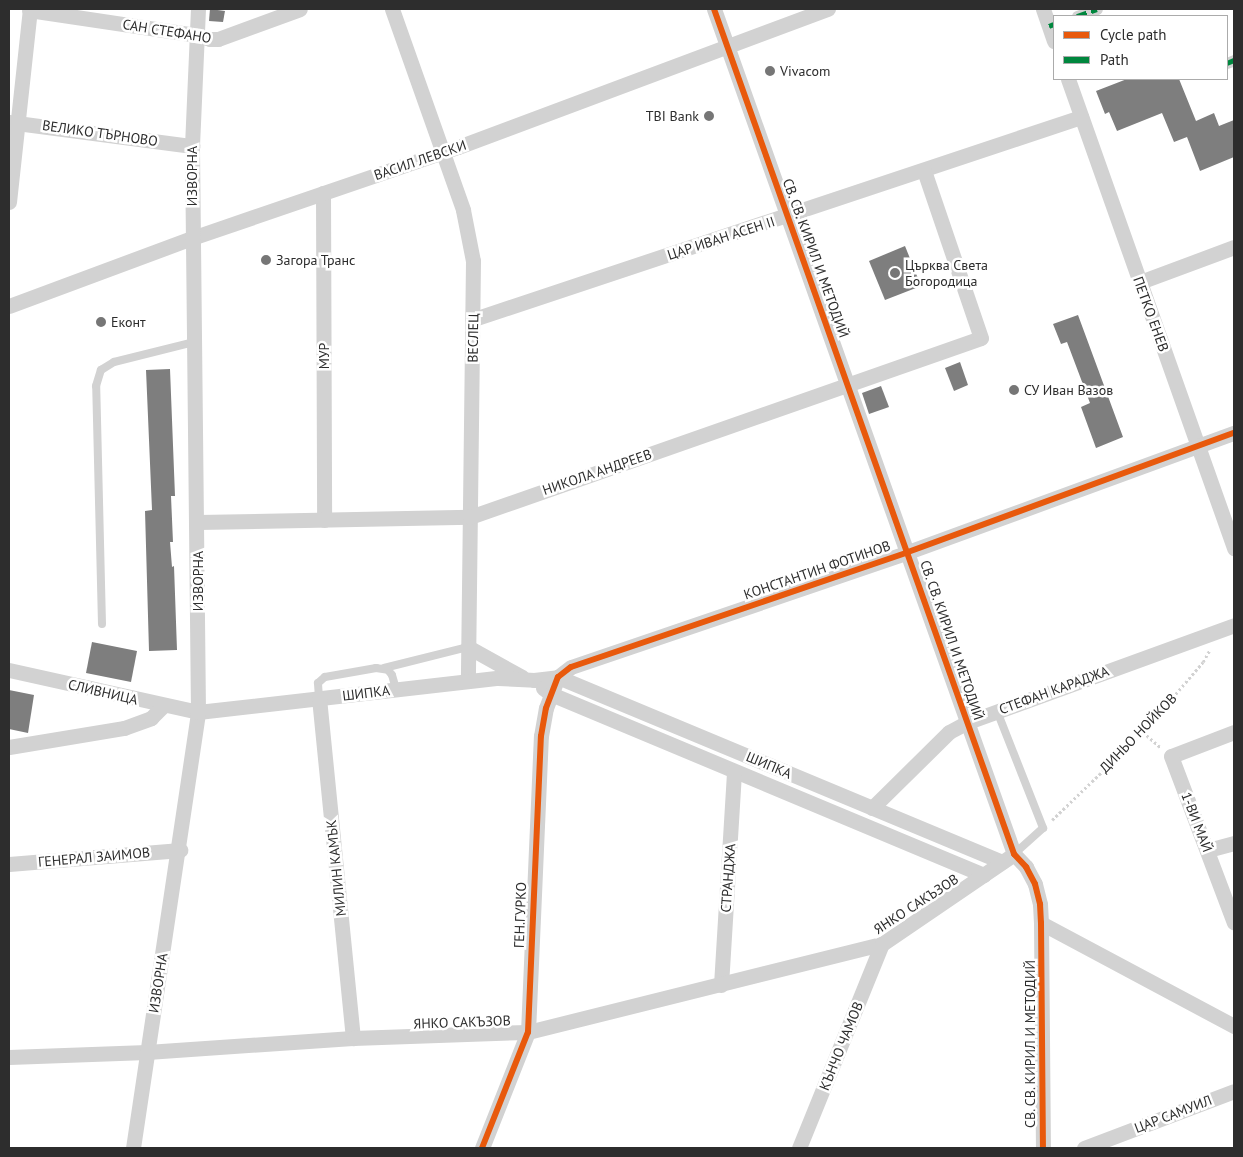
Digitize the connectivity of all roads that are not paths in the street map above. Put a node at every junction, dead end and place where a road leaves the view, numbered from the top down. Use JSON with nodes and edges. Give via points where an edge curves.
{"nodes":[{"id":1,"x":29,"y":9,"type":"edge"},
{"id":2,"x":198,"y":9,"type":"edge"},
{"id":3,"x":300,"y":9,"type":"edge"},
{"id":4,"x":392,"y":9,"type":"edge"},
{"id":5,"x":714,"y":9,"type":"edge"},
{"id":6,"x":828,"y":9,"type":"edge"},
{"id":7,"x":1043,"y":9,"type":"edge"},
{"id":8,"x":1097,"y":9,"type":"edge"},
{"id":9,"x":1080,"y":15,"type":"edge"},
{"id":10,"x":1052,"y":25,"type":"edge"},
{"id":11,"x":197,"y":35,"type":"junction"},
{"id":12,"x":727,"y":45,"type":"junction"},
{"id":13,"x":1068,"y":80,"type":"edge"},
{"id":14,"x":1081,"y":117,"type":"junction"},
{"id":15,"x":13,"y":122,"type":"edge"},
{"id":16,"x":192,"y":146,"type":"junction"},
{"id":17,"x":443,"y":152,"type":"junction"},
{"id":18,"x":924,"y":171,"type":"junction"},
{"id":19,"x":323,"y":193,"type":"junction"},
{"id":20,"x":9,"y":202,"type":"edge"},
{"id":21,"x":788,"y":216,"type":"junction"},
{"id":22,"x":192,"y":238,"type":"junction"},
{"id":23,"x":1234,"y":247,"type":"edge"},
{"id":24,"x":1140,"y":282,"type":"junction"},
{"id":25,"x":9,"y":306,"type":"edge"},
{"id":26,"x":474,"y":319,"type":"junction"},
{"id":27,"x":194,"y":342,"type":"junction"},
{"id":28,"x":848,"y":384,"type":"junction"},
{"id":29,"x":1234,"y":432,"type":"edge"},
{"id":30,"x":1198,"y":446,"type":"junction"},
{"id":31,"x":470,"y":517,"type":"junction"},
{"id":32,"x":324,"y":520,"type":"junction"},
{"id":33,"x":198,"y":522,"type":"junction"},
{"id":34,"x":1234,"y":548,"type":"edge"},
{"id":35,"x":908,"y":552,"type":"junction"},
{"id":36,"x":102,"y":624,"type":"dead end"},
{"id":37,"x":1227,"y":627,"type":"edge"},
{"id":38,"x":468,"y":647,"type":"junction"},
{"id":39,"x":384,"y":668,"type":"junction"},
{"id":40,"x":9,"y":670,"type":"edge"},
{"id":41,"x":558,"y":677,"type":"junction"},
{"id":42,"x":530,"y":679,"type":"junction"},
{"id":43,"x":468,"y":681,"type":"junction"},
{"id":44,"x":396,"y":689,"type":"junction"},
{"id":45,"x":551,"y":694,"type":"junction"},
{"id":46,"x":319,"y":698,"type":"junction"},
{"id":47,"x":163,"y":706,"type":"junction"},
{"id":48,"x":997,"y":711,"type":"junction"},
{"id":49,"x":198,"y":712,"type":"junction"},
{"id":50,"x":968,"y":722,"type":"junction"},
{"id":51,"x":1234,"y":732,"type":"edge"},
{"id":52,"x":9,"y":746,"type":"edge"},
{"id":53,"x":734,"y":771,"type":"junction"},
{"id":54,"x":872,"y":808,"type":"junction"},
{"id":55,"x":1234,"y":843,"type":"edge"},
{"id":56,"x":180,"y":850,"type":"junction"},
{"id":57,"x":1208,"y":850,"type":"junction"},
{"id":58,"x":1008,"y":858,"type":"junction"},
{"id":59,"x":9,"y":864,"type":"edge"},
{"id":60,"x":984,"y":875,"type":"junction"},
{"id":61,"x":1041,"y":923,"type":"junction"},
{"id":62,"x":1234,"y":923,"type":"edge"},
{"id":63,"x":882,"y":944,"type":"junction"},
{"id":64,"x":721,"y":985,"type":"junction"},
{"id":65,"x":1234,"y":1026,"type":"edge"},
{"id":66,"x":528,"y":1032,"type":"junction"},
{"id":67,"x":353,"y":1038,"type":"junction"},
{"id":68,"x":146,"y":1052,"type":"junction"},
{"id":69,"x":9,"y":1057,"type":"edge"},
{"id":70,"x":1234,"y":1091,"type":"edge"},
{"id":71,"x":133,"y":1148,"type":"edge"},
{"id":72,"x":482,"y":1148,"type":"edge"},
{"id":73,"x":799,"y":1148,"type":"edge"},
{"id":74,"x":1043,"y":1148,"type":"edge"},
{"id":75,"x":1084,"y":1148,"type":"edge"}],
"edges":[{"from":1,"to":11,"type":"street","name":"САН СТЕФАНО"},
{"from":1,"to":15,"type":"street"},
{"from":2,"to":11,"type":"street","name":"ИЗВОРНА"},
{"from":3,"to":11,"type":"street","name":"САН СТЕФАНО","via":[[218,39]]},
{"from":4,"to":17,"type":"street","name":"ВЕСЛЕЦ"},
{"from":5,"to":12,"type":"street","name":"СВ. СВ. КИРИЛ И МЕТОДИЙ"},
{"from":6,"to":12,"type":"street","name":"ВАСИЛ ЛЕВСКИ"},
{"from":7,"to":10,"type":"street"},
{"from":8,"to":9,"type":"street"},
{"from":11,"to":16,"type":"street","name":"ИЗВОРНА"},
{"from":12,"to":17,"type":"street","name":"ВАСИЛ ЛЕВСКИ"},
{"from":12,"to":21,"type":"street","name":"СВ. СВ. КИРИЛ И МЕТОДИЙ"},
{"from":13,"to":14,"type":"street","name":"ПЕТКО ЕНЕВ"},
{"from":14,"to":18,"type":"street","name":"ЦАР ИВАН АСЕН II"},
{"from":14,"to":24,"type":"street","name":"ПЕТКО ЕНЕВ"},
{"from":15,"to":16,"type":"street","name":"ВЕЛИКО ТЪРНОВО"},
{"from":15,"to":20,"type":"street"},
{"from":16,"to":22,"type":"street","name":"ИЗВОРНА"},
{"from":17,"to":19,"type":"street","name":"ВАСИЛ ЛЕВСКИ"},
{"from":17,"to":26,"type":"street","name":"ВЕСЛЕЦ","via":[[463,210],[473,260]]},
{"from":18,"to":21,"type":"street","name":"ЦАР ИВАН АСЕН II"},
{"from":18,"to":28,"type":"street","name":"НИКОЛА АНДРЕЕВ","via":[[981,338]]},
{"from":19,"to":22,"type":"street","name":"ВАСИЛ ЛЕВСКИ"},
{"from":19,"to":32,"type":"street","name":"МУР"},
{"from":21,"to":26,"type":"street","name":"ЦАР ИВАН АСЕН II"},
{"from":21,"to":28,"type":"street","name":"СВ. СВ. КИРИЛ И МЕТОДИЙ"},
{"from":22,"to":25,"type":"street","name":"ВАСИЛ ЛЕВСКИ"},
{"from":22,"to":27,"type":"street","name":"ИЗВОРНА"},
{"from":23,"to":24,"type":"street"},
{"from":24,"to":30,"type":"street","name":"ПЕТКО ЕНЕВ"},
{"from":26,"to":31,"type":"street","name":"ВЕСЛЕЦ"},
{"from":27,"to":33,"type":"street","name":"ИЗВОРНА"},
{"from":27,"to":36,"type":"lane","via":[[114,362],[100,370],[96,386]]},
{"from":28,"to":31,"type":"street","name":"НИКОЛА АНДРЕЕВ"},
{"from":28,"to":35,"type":"street","name":"СВ. СВ. КИРИЛ И МЕТОДИЙ"},
{"from":29,"to":30,"type":"street","name":"КОНСТАНТИН ФОТИНОВ"},
{"from":30,"to":34,"type":"street","name":"ПЕТКО ЕНЕВ"},
{"from":30,"to":35,"type":"street","name":"КОНСТАНТИН ФОТИНОВ"},
{"from":31,"to":32,"type":"street","name":"НИКОЛА АНДРЕЕВ"},
{"from":31,"to":38,"type":"street","name":"ВЕСЛЕЦ"},
{"from":32,"to":33,"type":"street","name":"НИКОЛА АНДРЕЕВ"},
{"from":33,"to":49,"type":"street","name":"ИЗВОРНА"},
{"from":35,"to":41,"type":"street","name":"КОНСТАНТИН ФОТИНОВ","via":[[571,667]]},
{"from":35,"to":50,"type":"street","name":"СВ. СВ. КИРИЛ И МЕТОДИЙ"},
{"from":37,"to":48,"type":"street","name":"СТЕФАН КАРАДЖА"},
{"from":38,"to":39,"type":"lane"},
{"from":38,"to":42,"type":"street"},
{"from":38,"to":43,"type":"street","name":"ВЕСЛЕЦ"},
{"from":39,"to":44,"type":"lane","via":[[392,675]]},
{"from":39,"to":46,"type":"lane","via":[[325,677],[318,683]]},
{"from":40,"to":47,"type":"street","name":"СЛИВНИЦА"},
{"from":41,"to":42,"type":"street","name":"ШИПКА"},
{"from":41,"to":45,"type":"street","name":"ГЕН.ГУРКО"},
{"from":41,"to":54,"type":"street","name":"ШИПКА"},
{"from":42,"to":43,"type":"street","name":"ШИПКА","via":[[506,677]]},
{"from":42,"to":45,"type":"street","name":"ШИПКА"},
{"from":43,"to":44,"type":"street","name":"ШИПКА"},
{"from":44,"to":46,"type":"street","name":"ШИПКА"},
{"from":45,"to":53,"type":"street","name":"ШИПКА"},
{"from":45,"to":66,"type":"street","name":"ГЕН.ГУРКО","via":[[540,736]]},
{"from":46,"to":49,"type":"street","name":"ШИПКА"},
{"from":46,"to":67,"type":"street","name":"МИЛИН КАМЪК"},
{"from":47,"to":49,"type":"street","name":"СЛИВНИЦА"},
{"from":47,"to":52,"type":"street","via":[[151,718],[124,728]]},
{"from":48,"to":50,"type":"street","name":"СТЕФАН КАРАДЖА"},
{"from":48,"to":58,"type":"lane","via":[[1044,828]]},
{"from":49,"to":56,"type":"street","name":"ИЗВОРНА"},
{"from":50,"to":54,"type":"street","name":"СТЕФАН КАРАДЖА","via":[[949,732]]},
{"from":50,"to":58,"type":"street","name":"СВ. СВ. КИРИЛ И МЕТОДИЙ"},
{"from":51,"to":57,"type":"street","name":"1-ВИ МАЙ","via":[[1171,756]]},
{"from":53,"to":60,"type":"street","name":"ШИПКА"},
{"from":53,"to":64,"type":"street","name":"СТРАНДЖА"},
{"from":54,"to":58,"type":"street","name":"ШИПКА"},
{"from":55,"to":57,"type":"street"},
{"from":56,"to":59,"type":"street","name":"ГЕНЕРАЛ ЗАИМОВ"},
{"from":56,"to":68,"type":"street","name":"ИЗВОРНА"},
{"from":57,"to":62,"type":"street","name":"1-ВИ МАЙ"},
{"from":58,"to":60,"type":"street","name":"ЯНКО САКЪЗОВ"},
{"from":58,"to":61,"type":"street","name":"СВ. СВ. КИРИЛ И МЕТОДИЙ","via":[[1026,867],[1035,884]]},
{"from":60,"to":63,"type":"street","name":"ЯНКО САКЪЗОВ"},
{"from":61,"to":65,"type":"street"},
{"from":61,"to":74,"type":"street","name":"СВ. СВ. КИРИЛ И МЕТОДИЙ"},
{"from":63,"to":64,"type":"street","name":"ЯНКО САКЪЗОВ"},
{"from":63,"to":73,"type":"street","name":"КЪНЧО ЧАМОВ"},
{"from":64,"to":66,"type":"street","name":"ЯНКО САКЪЗОВ"},
{"from":66,"to":67,"type":"street","name":"ЯНКО САКЪЗОВ"},
{"from":66,"to":72,"type":"street","name":"ГЕН.ГУРКО"},
{"from":67,"to":68,"type":"street","name":"ЯНКО САКЪЗОВ"},
{"from":68,"to":69,"type":"street","name":"ЯНКО САКЪЗОВ"},
{"from":68,"to":71,"type":"street","name":"ИЗВОРНА"},
{"from":70,"to":75,"type":"street","name":"ЦАР САМУИЛ"}]}
